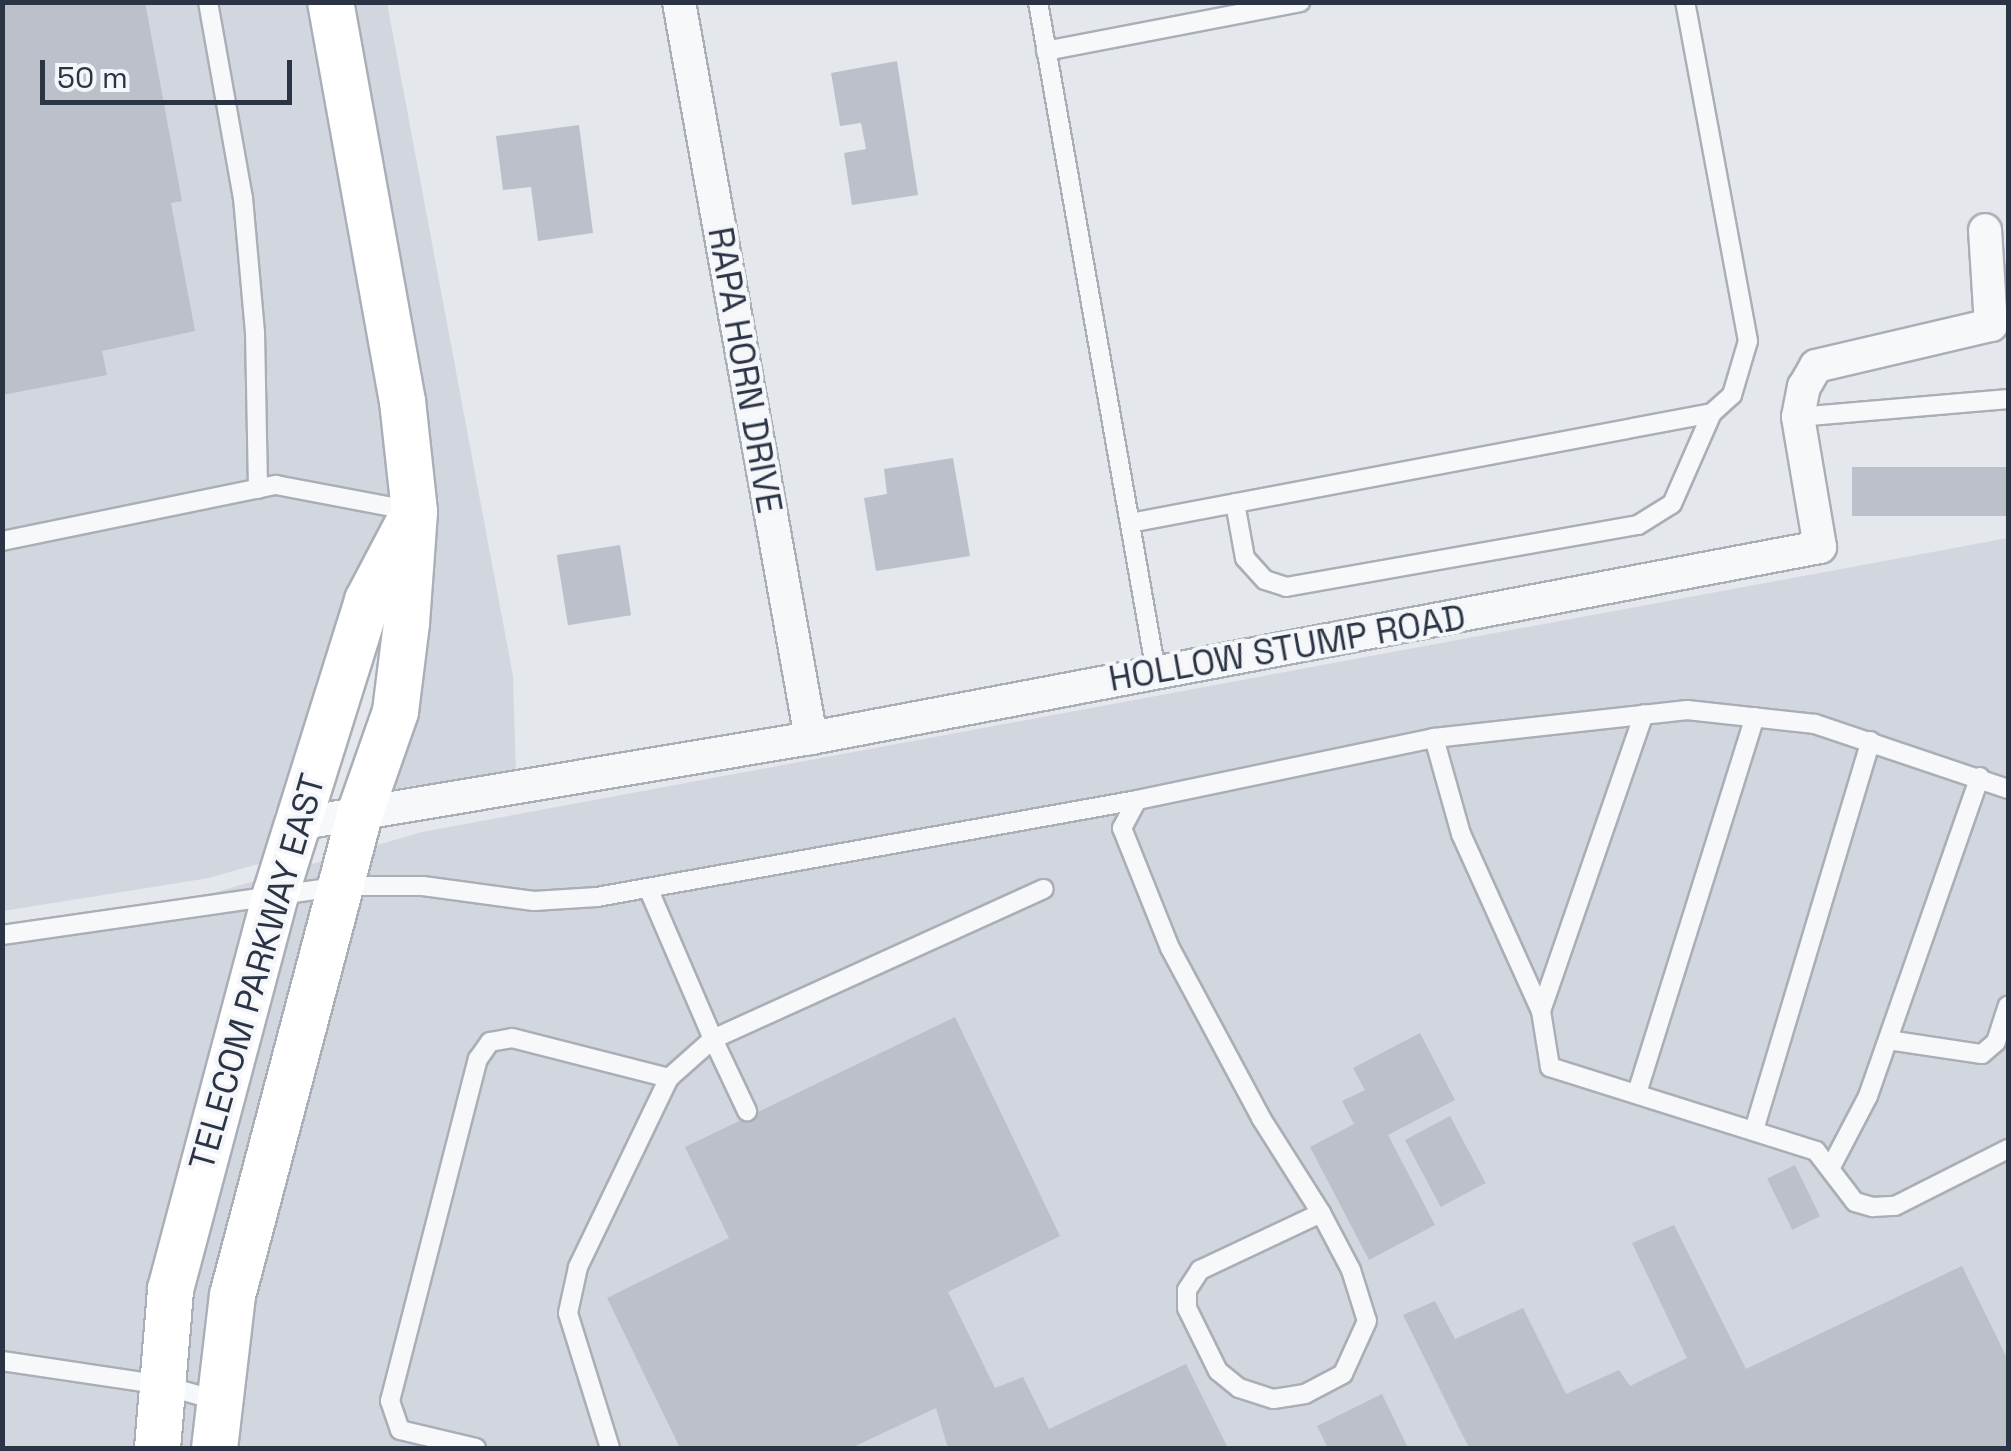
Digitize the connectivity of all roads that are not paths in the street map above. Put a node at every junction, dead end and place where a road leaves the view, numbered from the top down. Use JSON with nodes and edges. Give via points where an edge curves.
{"nodes":[{"id":1,"x":208,"y":2,"type":"edge"},
{"id":2,"x":330,"y":2,"type":"edge"},
{"id":3,"x":679,"y":2,"type":"edge"},
{"id":4,"x":1038,"y":2,"type":"edge"},
{"id":5,"x":1300,"y":2,"type":"edge"},
{"id":6,"x":1685,"y":2,"type":"edge"},
{"id":7,"x":1046,"y":51,"type":"junction"},
{"id":8,"x":1985,"y":230,"type":"dead end"},
{"id":9,"x":2008,"y":399,"type":"edge"},
{"id":10,"x":1712,"y":413,"type":"junction"},
{"id":11,"x":1798,"y":417,"type":"junction"},
{"id":12,"x":258,"y":489,"type":"junction"},
{"id":13,"x":1235,"y":503,"type":"junction"},
{"id":14,"x":414,"y":511,"type":"junction"},
{"id":15,"x":1130,"y":523,"type":"junction"},
{"id":16,"x":2,"y":541,"type":"edge"},
{"id":17,"x":1156,"y":672,"type":"junction"},
{"id":18,"x":1644,"y":714,"type":"junction"},
{"id":19,"x":1755,"y":718,"type":"junction"},
{"id":20,"x":811,"y":738,"type":"junction"},
{"id":21,"x":1434,"y":738,"type":"junction"},
{"id":22,"x":1871,"y":741,"type":"junction"},
{"id":23,"x":1980,"y":777,"type":"junction"},
{"id":24,"x":2008,"y":789,"type":"edge"},
{"id":25,"x":1137,"y":800,"type":"junction"},
{"id":26,"x":359,"y":814,"type":"junction"},
{"id":27,"x":298,"y":824,"type":"junction"},
{"id":28,"x":340,"y":886,"type":"junction"},
{"id":29,"x":648,"y":888,"type":"junction"},
{"id":30,"x":1044,"y":889,"type":"dead end"},
{"id":31,"x":275,"y":894,"type":"junction"},
{"id":32,"x":2,"y":934,"type":"edge"},
{"id":33,"x":2008,"y":1006,"type":"edge"},
{"id":34,"x":1541,"y":1011,"type":"junction"},
{"id":35,"x":713,"y":1039,"type":"junction"},
{"id":36,"x":1888,"y":1040,"type":"junction"},
{"id":37,"x":669,"y":1078,"type":"junction"},
{"id":38,"x":1637,"y":1094,"type":"junction"},
{"id":39,"x":748,"y":1111,"type":"dead end"},
{"id":40,"x":1754,"y":1130,"type":"junction"},
{"id":41,"x":2008,"y":1149,"type":"edge"},
{"id":42,"x":1832,"y":1165,"type":"junction"},
{"id":43,"x":1321,"y":1213,"type":"junction"},
{"id":44,"x":2,"y":1361,"type":"edge"},
{"id":45,"x":162,"y":1385,"type":"junction"},
{"id":46,"x":216,"y":1400,"type":"junction"},
{"id":47,"x":157,"y":1448,"type":"edge"},
{"id":48,"x":214,"y":1448,"type":"edge"},
{"id":49,"x":476,"y":1448,"type":"edge"},
{"id":50,"x":610,"y":1448,"type":"edge"}],
"edges":[{"from":1,"to":12,"type":"lane","via":[[243,198],[255,332]]},
{"from":2,"to":14,"type":"street","name":"TELECOM PARKWAY EAST","via":[[402,401]]},
{"from":3,"to":20,"type":"street","name":"RAPA HORN DRIVE"},
{"from":4,"to":7,"type":"lane"},
{"from":5,"to":7,"type":"lane"},
{"from":6,"to":10,"type":"lane","via":[[1748,341],[1732,395]]},
{"from":7,"to":15,"type":"lane"},
{"from":8,"to":11,"type":"street","name":"HOLLOW STUMP ROAD","via":[[1992,324],[1816,366]]},
{"from":9,"to":11,"type":"lane"},
{"from":10,"to":13,"type":"lane"},
{"from":10,"to":13,"type":"lane","via":[[1672,504],[1638,525],[1286,587],[1265,580],[1246,558]]},
{"from":11,"to":17,"type":"street","name":"HOLLOW STUMP ROAD","via":[[1820,547]]},
{"from":12,"to":14,"type":"lane","via":[[276,485]]},
{"from":12,"to":16,"type":"lane"},
{"from":13,"to":15,"type":"lane"},
{"from":14,"to":26,"type":"street","name":"TELECOM PARKWAY EAST","via":[[395,711]]},
{"from":14,"to":27,"type":"street","name":"TELECOM PARKWAY EAST","via":[[368,600]]},
{"from":15,"to":17,"type":"lane"},
{"from":17,"to":20,"type":"street","name":"HOLLOW STUMP ROAD"},
{"from":18,"to":19,"type":"lane","via":[[1688,710]]},
{"from":18,"to":21,"type":"lane"},
{"from":18,"to":34,"type":"lane"},
{"from":19,"to":22,"type":"lane","via":[[1815,724]]},
{"from":19,"to":38,"type":"lane"},
{"from":20,"to":26,"type":"street","name":"HOLLOW STUMP ROAD"},
{"from":21,"to":25,"type":"lane"},
{"from":21,"to":34,"type":"lane","via":[[1460,834]]},
{"from":22,"to":23,"type":"lane"},
{"from":22,"to":40,"type":"lane"},
{"from":23,"to":24,"type":"lane"},
{"from":23,"to":36,"type":"lane"},
{"from":25,"to":29,"type":"lane"},
{"from":25,"to":43,"type":"lane","via":[[1122,828],[1170,948],[1261,1118]]},
{"from":26,"to":27,"type":"street","name":"HOLLOW STUMP ROAD"},
{"from":26,"to":28,"type":"street","name":"TELECOM PARKWAY EAST"},
{"from":27,"to":31,"type":"street","name":"TELECOM PARKWAY EAST"},
{"from":28,"to":29,"type":"lane","via":[[424,886],[534,901]]},
{"from":28,"to":31,"type":"lane"},
{"from":28,"to":46,"type":"street","name":"TELECOM PARKWAY EAST","via":[[232,1295]]},
{"from":29,"to":35,"type":"lane"},
{"from":30,"to":35,"type":"lane"},
{"from":31,"to":32,"type":"lane"},
{"from":31,"to":45,"type":"street","name":"TELECOM PARKWAY EAST","via":[[170,1289]]},
{"from":33,"to":36,"type":"lane","via":[[1996,1042],[1982,1054]]},
{"from":34,"to":38,"type":"lane","via":[[1550,1067]]},
{"from":35,"to":37,"type":"lane"},
{"from":35,"to":39,"type":"lane"},
{"from":36,"to":42,"type":"lane"},
{"from":37,"to":49,"type":"lane","via":[[512,1038],[490,1042],[478,1059],[390,1401],[400,1430]]},
{"from":37,"to":50,"type":"lane","via":[[578,1267],[568,1313]]},
{"from":38,"to":40,"type":"lane"},
{"from":40,"to":42,"type":"lane","via":[[1816,1151]]},
{"from":41,"to":42,"type":"lane","via":[[1895,1206],[1854,1202]]},
{"from":43,"to":43,"type":"lane","via":[[1351,1270],[1367,1321],[1361,1346],[1343,1374],[1305,1394],[1273,1399],[1239,1388],[1218,1371],[1187,1308],[1187,1290],[1200,1270]]},
{"from":44,"to":45,"type":"lane"},
{"from":45,"to":46,"type":"lane"},
{"from":45,"to":47,"type":"street","name":"TELECOM PARKWAY EAST"},
{"from":46,"to":48,"type":"street","name":"TELECOM PARKWAY EAST"}]}
